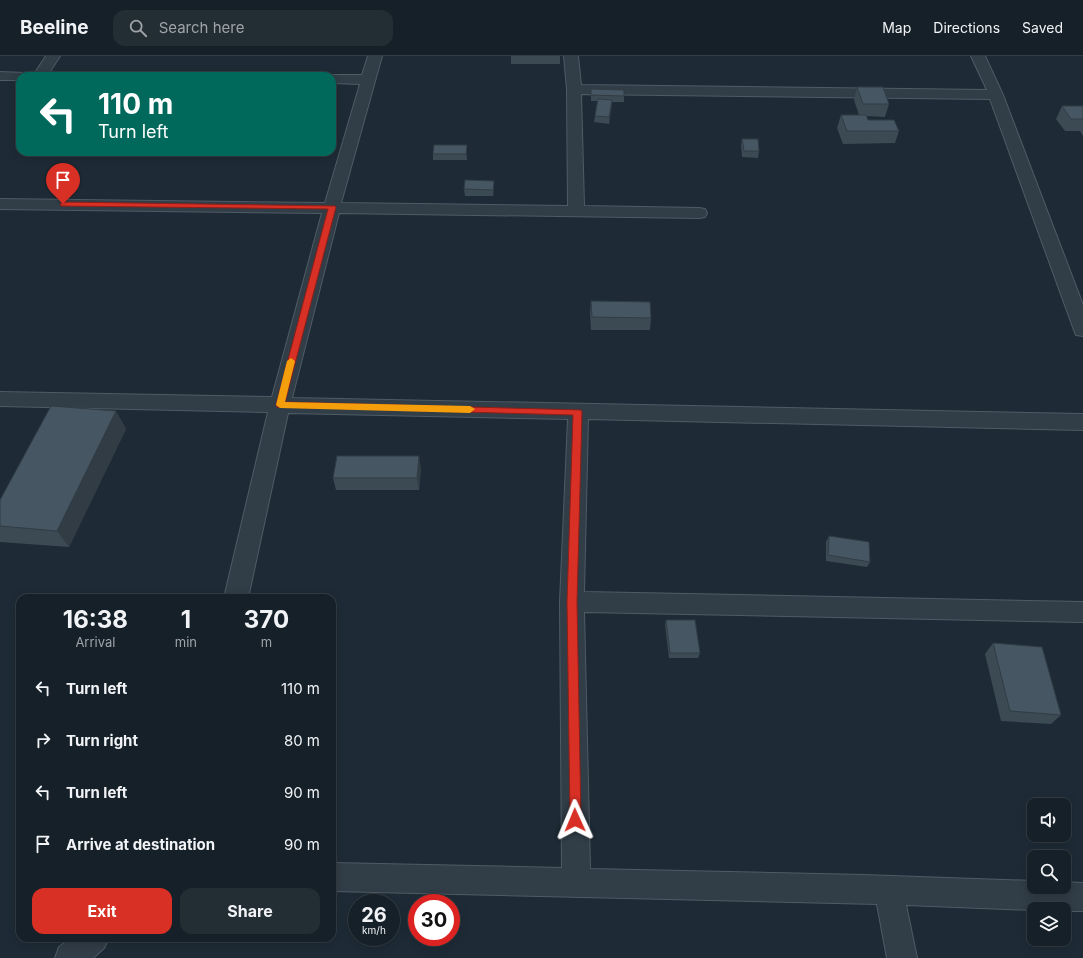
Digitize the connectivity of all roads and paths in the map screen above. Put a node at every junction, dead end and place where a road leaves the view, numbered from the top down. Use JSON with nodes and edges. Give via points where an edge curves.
{"nodes":[{"id":1,"x":53,"y":56,"type":"edge"},
{"id":2,"x":375,"y":56,"type":"edge"},
{"id":3,"x":571,"y":56,"type":"edge"},
{"id":4,"x":978,"y":56,"type":"edge"},
{"id":5,"x":43,"y":72,"type":"edge"},
{"id":6,"x":0,"y":76,"type":"edge"},
{"id":7,"x":16,"y":76,"type":"edge"},
{"id":8,"x":336,"y":79,"type":"edge"},
{"id":9,"x":368,"y":80,"type":"junction"},
{"id":10,"x":574,"y":89,"type":"junction"},
{"id":11,"x":996,"y":95,"type":"junction"},
{"id":12,"x":0,"y":204,"type":"edge"},
{"id":13,"x":332,"y":207,"type":"junction"},
{"id":14,"x":576,"y":211,"type":"junction"},
{"id":15,"x":699,"y":213,"type":"dead end"},
{"id":16,"x":1083,"y":330,"type":"edge"},
{"id":17,"x":0,"y":399,"type":"edge"},
{"id":18,"x":280,"y":405,"type":"junction"},
{"id":19,"x":578,"y":412,"type":"junction"},
{"id":20,"x":1083,"y":422,"type":"edge"},
{"id":21,"x":237,"y":594,"type":"edge"},
{"id":22,"x":572,"y":602,"type":"junction"},
{"id":23,"x":1083,"y":612,"type":"edge"},
{"id":24,"x":336,"y":877,"type":"edge"},
{"id":25,"x":576,"y":883,"type":"junction"},
{"id":26,"x":889,"y":890,"type":"junction"},
{"id":27,"x":1083,"y":897,"type":"edge"},
{"id":28,"x":89,"y":942,"type":"edge"},
{"id":29,"x":70,"y":958,"type":"edge"},
{"id":30,"x":902,"y":958,"type":"edge"}],
"edges":[{"from":1,"to":5,"type":"street"},
{"from":2,"to":9,"type":"street"},
{"from":3,"to":10,"type":"street"},
{"from":4,"to":11,"type":"street"},
{"from":6,"to":7,"type":"street"},
{"from":8,"to":9,"type":"street"},
{"from":9,"to":13,"type":"street"},
{"from":10,"to":11,"type":"street","via":[[783,94]]},
{"from":10,"to":14,"type":"street"},
{"from":11,"to":16,"type":"street"},
{"from":12,"to":13,"type":"street"},
{"from":13,"to":14,"type":"street"},
{"from":13,"to":18,"type":"street"},
{"from":14,"to":15,"type":"street"},
{"from":17,"to":18,"type":"street"},
{"from":18,"to":19,"type":"street"},
{"from":18,"to":21,"type":"street"},
{"from":19,"to":20,"type":"street"},
{"from":19,"to":22,"type":"street"},
{"from":22,"to":23,"type":"street"},
{"from":22,"to":25,"type":"street"},
{"from":24,"to":25,"type":"street"},
{"from":25,"to":26,"type":"street"},
{"from":26,"to":27,"type":"street"},
{"from":26,"to":30,"type":"street"},
{"from":28,"to":29,"type":"street"}]}
